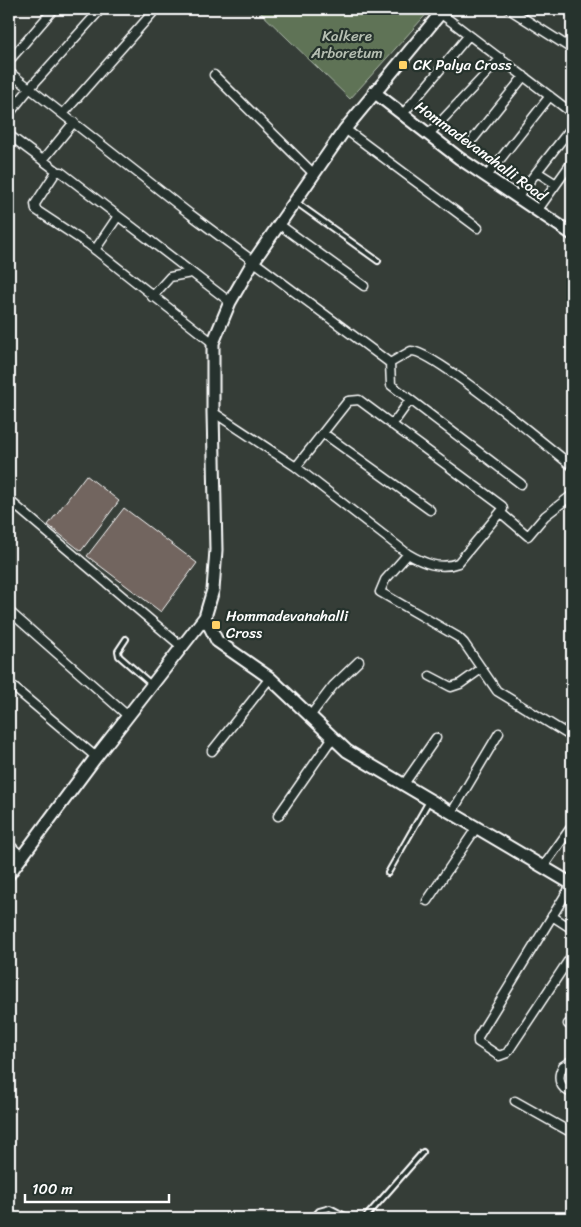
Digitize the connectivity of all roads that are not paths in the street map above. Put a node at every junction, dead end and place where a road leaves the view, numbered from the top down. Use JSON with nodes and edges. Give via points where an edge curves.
{"nodes":[{"id":1,"x":54,"y":9,"type":"edge"},
{"id":2,"x":101,"y":9,"type":"edge"},
{"id":3,"x":156,"y":9,"type":"edge"},
{"id":4,"x":509,"y":9,"type":"edge"},
{"id":5,"x":442,"y":11,"type":"edge"},
{"id":6,"x":469,"y":35,"type":"junction"},
{"id":7,"x":572,"y":49,"type":"edge"},
{"id":8,"x":500,"y":58,"type":"junction"},
{"id":9,"x":9,"y":60,"type":"edge"},
{"id":10,"x":9,"y":72,"type":"edge"},
{"id":11,"x":214,"y":75,"type":"dead end"},
{"id":12,"x":524,"y":76,"type":"junction"},
{"id":13,"x":29,"y":88,"type":"junction"},
{"id":14,"x":374,"y":92,"type":"junction"},
{"id":15,"x":550,"y":96,"type":"junction"},
{"id":16,"x":572,"y":113,"type":"edge"},
{"id":17,"x":9,"y":114,"type":"edge"},
{"id":18,"x":63,"y":114,"type":"junction"},
{"id":19,"x":403,"y":114,"type":"junction"},
{"id":20,"x":74,"y":122,"type":"junction"},
{"id":21,"x":572,"y":127,"type":"edge"},
{"id":22,"x":345,"y":129,"type":"junction"},
{"id":23,"x":429,"y":134,"type":"junction"},
{"id":24,"x":9,"y":135,"type":"edge"},
{"id":25,"x":474,"y":138,"type":"dead end"},
{"id":26,"x":43,"y":160,"type":"junction"},
{"id":27,"x":572,"y":162,"type":"edge"},
{"id":28,"x":57,"y":171,"type":"junction"},
{"id":29,"x":537,"y":172,"type":"junction"},
{"id":30,"x":314,"y":174,"type":"junction"},
{"id":31,"x":487,"y":176,"type":"junction"},
{"id":32,"x":556,"y":184,"type":"junction"},
{"id":33,"x":517,"y":197,"type":"junction"},
{"id":34,"x":295,"y":202,"type":"junction"},
{"id":35,"x":537,"y":210,"type":"junction"},
{"id":36,"x":118,"y":216,"type":"junction"},
{"id":37,"x":280,"y":225,"type":"junction"},
{"id":38,"x":478,"y":228,"type":"dead end"},
{"id":39,"x":572,"y":234,"type":"edge"},
{"id":40,"x":95,"y":250,"type":"junction"},
{"id":41,"x":378,"y":261,"type":"dead end"},
{"id":42,"x":253,"y":262,"type":"junction"},
{"id":43,"x":191,"y":273,"type":"junction"},
{"id":44,"x":364,"y":286,"type":"dead end"},
{"id":45,"x":152,"y":297,"type":"junction"},
{"id":46,"x":230,"y":302,"type":"junction"},
{"id":47,"x":214,"y":343,"type":"junction"},
{"id":48,"x":390,"y":363,"type":"junction"},
{"id":49,"x":410,"y":400,"type":"junction"},
{"id":50,"x":212,"y":412,"type":"junction"},
{"id":51,"x":392,"y":425,"type":"junction"},
{"id":52,"x":324,"y":433,"type":"junction"},
{"id":53,"x":572,"y":466,"type":"edge"},
{"id":54,"x":296,"y":467,"type":"junction"},
{"id":55,"x":521,"y":484,"type":"dead end"},
{"id":56,"x":572,"y":495,"type":"edge"},
{"id":57,"x":9,"y":500,"type":"edge"},
{"id":58,"x":430,"y":510,"type":"dead end"},
{"id":59,"x":501,"y":513,"type":"junction"},
{"id":60,"x":408,"y":554,"type":"junction"},
{"id":61,"x":9,"y":611,"type":"edge"},
{"id":62,"x":205,"y":616,"type":"junction"},
{"id":63,"x":126,"y":639,"type":"dead end"},
{"id":64,"x":181,"y":646,"type":"junction"},
{"id":65,"x":359,"y":661,"type":"dead end"},
{"id":66,"x":481,"y":668,"type":"junction"},
{"id":67,"x":430,"y":676,"type":"dead end"},
{"id":68,"x":270,"y":678,"type":"junction"},
{"id":69,"x":152,"y":685,"type":"junction"},
{"id":70,"x":12,"y":686,"type":"dead end"},
{"id":71,"x":128,"y":716,"type":"junction"},
{"id":72,"x":310,"y":716,"type":"junction"},
{"id":73,"x":499,"y":733,"type":"dead end"},
{"id":74,"x":333,"y":737,"type":"junction"},
{"id":75,"x":572,"y":737,"type":"edge"},
{"id":76,"x":436,"y":738,"type":"dead end"},
{"id":77,"x":212,"y":751,"type":"dead end"},
{"id":78,"x":96,"y":757,"type":"junction"},
{"id":79,"x":404,"y":784,"type":"junction"},
{"id":80,"x":430,"y":800,"type":"junction"},
{"id":81,"x":452,"y":812,"type":"junction"},
{"id":82,"x":278,"y":816,"type":"dead end"},
{"id":83,"x":477,"y":827,"type":"junction"},
{"id":84,"x":571,"y":830,"type":"edge"},
{"id":85,"x":9,"y":844,"type":"edge"},
{"id":86,"x":22,"y":857,"type":"junction"},
{"id":87,"x":543,"y":867,"type":"junction"},
{"id":88,"x":388,"y":873,"type":"dead end"},
{"id":89,"x":9,"y":874,"type":"edge"},
{"id":90,"x":572,"y":884,"type":"edge"},
{"id":91,"x":428,"y":902,"type":"dead end"},
{"id":92,"x":552,"y":916,"type":"junction"},
{"id":93,"x":572,"y":929,"type":"edge"},
{"id":94,"x":572,"y":955,"type":"edge"},
{"id":95,"x":572,"y":1060,"type":"edge"},
{"id":96,"x":572,"y":1093,"type":"edge"},
{"id":97,"x":515,"y":1101,"type":"dead end"},
{"id":98,"x":572,"y":1133,"type":"edge"},
{"id":99,"x":423,"y":1152,"type":"dead end"},
{"id":100,"x":313,"y":1218,"type":"edge"},
{"id":101,"x":349,"y":1218,"type":"edge"},
{"id":102,"x":365,"y":1218,"type":"edge"}],
"edges":[{"from":1,"to":9,"type":"street"},
{"from":2,"to":13,"type":"street"},
{"from":3,"to":18,"type":"street"},
{"from":4,"to":7,"type":"street"},
{"from":5,"to":6,"type":"street"},
{"from":5,"to":14,"type":"main road"},
{"from":6,"to":8,"type":"street"},
{"from":6,"to":19,"type":"street"},
{"from":8,"to":12,"type":"street"},
{"from":8,"to":23,"type":"street"},
{"from":10,"to":13,"type":"street"},
{"from":11,"to":30,"type":"street"},
{"from":12,"to":15,"type":"street"},
{"from":12,"to":25,"type":"street"},
{"from":13,"to":17,"type":"street"},
{"from":13,"to":18,"type":"street"},
{"from":14,"to":19,"type":"main road","name":"Hommadevanahalli Road"},
{"from":14,"to":22,"type":"main road"},
{"from":15,"to":16,"type":"street"},
{"from":15,"to":31,"type":"street"},
{"from":18,"to":20,"type":"street"},
{"from":19,"to":23,"type":"main road","name":"Hommadevanahalli Road"},
{"from":20,"to":26,"type":"street"},
{"from":20,"to":42,"type":"street"},
{"from":21,"to":29,"type":"street"},
{"from":22,"to":30,"type":"main road"},
{"from":22,"to":38,"type":"street"},
{"from":23,"to":31,"type":"main road","name":"Hommadevanahalli Road"},
{"from":24,"to":26,"type":"street"},
{"from":26,"to":28,"type":"street"},
{"from":27,"to":32,"type":"street"},
{"from":28,"to":36,"type":"street"},
{"from":28,"to":40,"type":"street","via":[[35,207]]},
{"from":29,"to":32,"type":"street"},
{"from":29,"to":33,"type":"street"},
{"from":30,"to":34,"type":"main road"},
{"from":31,"to":33,"type":"main road","name":"Hommadevanahalli Road"},
{"from":32,"to":35,"type":"street"},
{"from":33,"to":35,"type":"main road","name":"Hommadevanahalli Road"},
{"from":34,"to":37,"type":"main road"},
{"from":34,"to":41,"type":"lane"},
{"from":35,"to":39,"type":"main road","name":"Hommadevanahalli Road"},
{"from":36,"to":40,"type":"street"},
{"from":36,"to":43,"type":"street"},
{"from":37,"to":42,"type":"main road"},
{"from":37,"to":44,"type":"street"},
{"from":40,"to":45,"type":"street"},
{"from":42,"to":46,"type":"main road"},
{"from":42,"to":48,"type":"street"},
{"from":43,"to":45,"type":"street","via":[[170,277]]},
{"from":43,"to":46,"type":"street"},
{"from":45,"to":47,"type":"street"},
{"from":46,"to":47,"type":"main road"},
{"from":47,"to":50,"type":"main road"},
{"from":48,"to":49,"type":"street","via":[[390,385]]},
{"from":48,"to":53,"type":"street","via":[[411,351],[424,353]]},
{"from":49,"to":51,"type":"street"},
{"from":49,"to":55,"type":"street"},
{"from":50,"to":54,"type":"street"},
{"from":50,"to":62,"type":"main road","via":[[216,550],[213,590]]},
{"from":51,"to":52,"type":"street","via":[[354,399],[348,401]]},
{"from":51,"to":59,"type":"street","via":[[502,506]]},
{"from":52,"to":54,"type":"street"},
{"from":52,"to":58,"type":"street"},
{"from":54,"to":60,"type":"street"},
{"from":56,"to":59,"type":"street","via":[[545,516],[528,536]]},
{"from":57,"to":64,"type":"street"},
{"from":59,"to":60,"type":"street","via":[[458,563],[438,566]]},
{"from":60,"to":66,"type":"street","via":[[385,580],[380,592],[458,637]]},
{"from":61,"to":71,"type":"street"},
{"from":62,"to":64,"type":"main road"},
{"from":62,"to":68,"type":"main road","via":[[217,641]]},
{"from":63,"to":69,"type":"lane","via":[[118,651],[119,656]]},
{"from":64,"to":69,"type":"main road"},
{"from":65,"to":72,"type":"street","via":[[333,686]]},
{"from":66,"to":67,"type":"street","via":[[460,684],[451,686]]},
{"from":66,"to":75,"type":"street","via":[[497,691]]},
{"from":68,"to":72,"type":"main road"},
{"from":68,"to":77,"type":"street"},
{"from":69,"to":71,"type":"main road"},
{"from":70,"to":78,"type":"street"},
{"from":71,"to":78,"type":"main road"},
{"from":72,"to":74,"type":"main road"},
{"from":73,"to":81,"type":"street"},
{"from":74,"to":79,"type":"main road","via":[[348,751]]},
{"from":74,"to":82,"type":"street"},
{"from":76,"to":79,"type":"street"},
{"from":78,"to":86,"type":"main road"},
{"from":79,"to":80,"type":"main road"},
{"from":80,"to":81,"type":"main road"},
{"from":80,"to":88,"type":"lane"},
{"from":81,"to":83,"type":"main road"},
{"from":83,"to":87,"type":"main road"},
{"from":83,"to":91,"type":"street"},
{"from":84,"to":87,"type":"street"},
{"from":85,"to":86,"type":"street"},
{"from":86,"to":89,"type":"main road"},
{"from":87,"to":90,"type":"main road"},
{"from":90,"to":92,"type":"street"},
{"from":92,"to":93,"type":"street"},
{"from":92,"to":94,"type":"street","via":[[478,1037],[478,1042],[499,1056],[507,1053]]},
{"from":95,"to":96,"type":"street","via":[[563,1066],[559,1080],[562,1087]]},
{"from":97,"to":98,"type":"street"},
{"from":99,"to":102,"type":"lane"},
{"from":100,"to":101,"type":"lane","via":[[319,1211],[330,1208]]}]}
